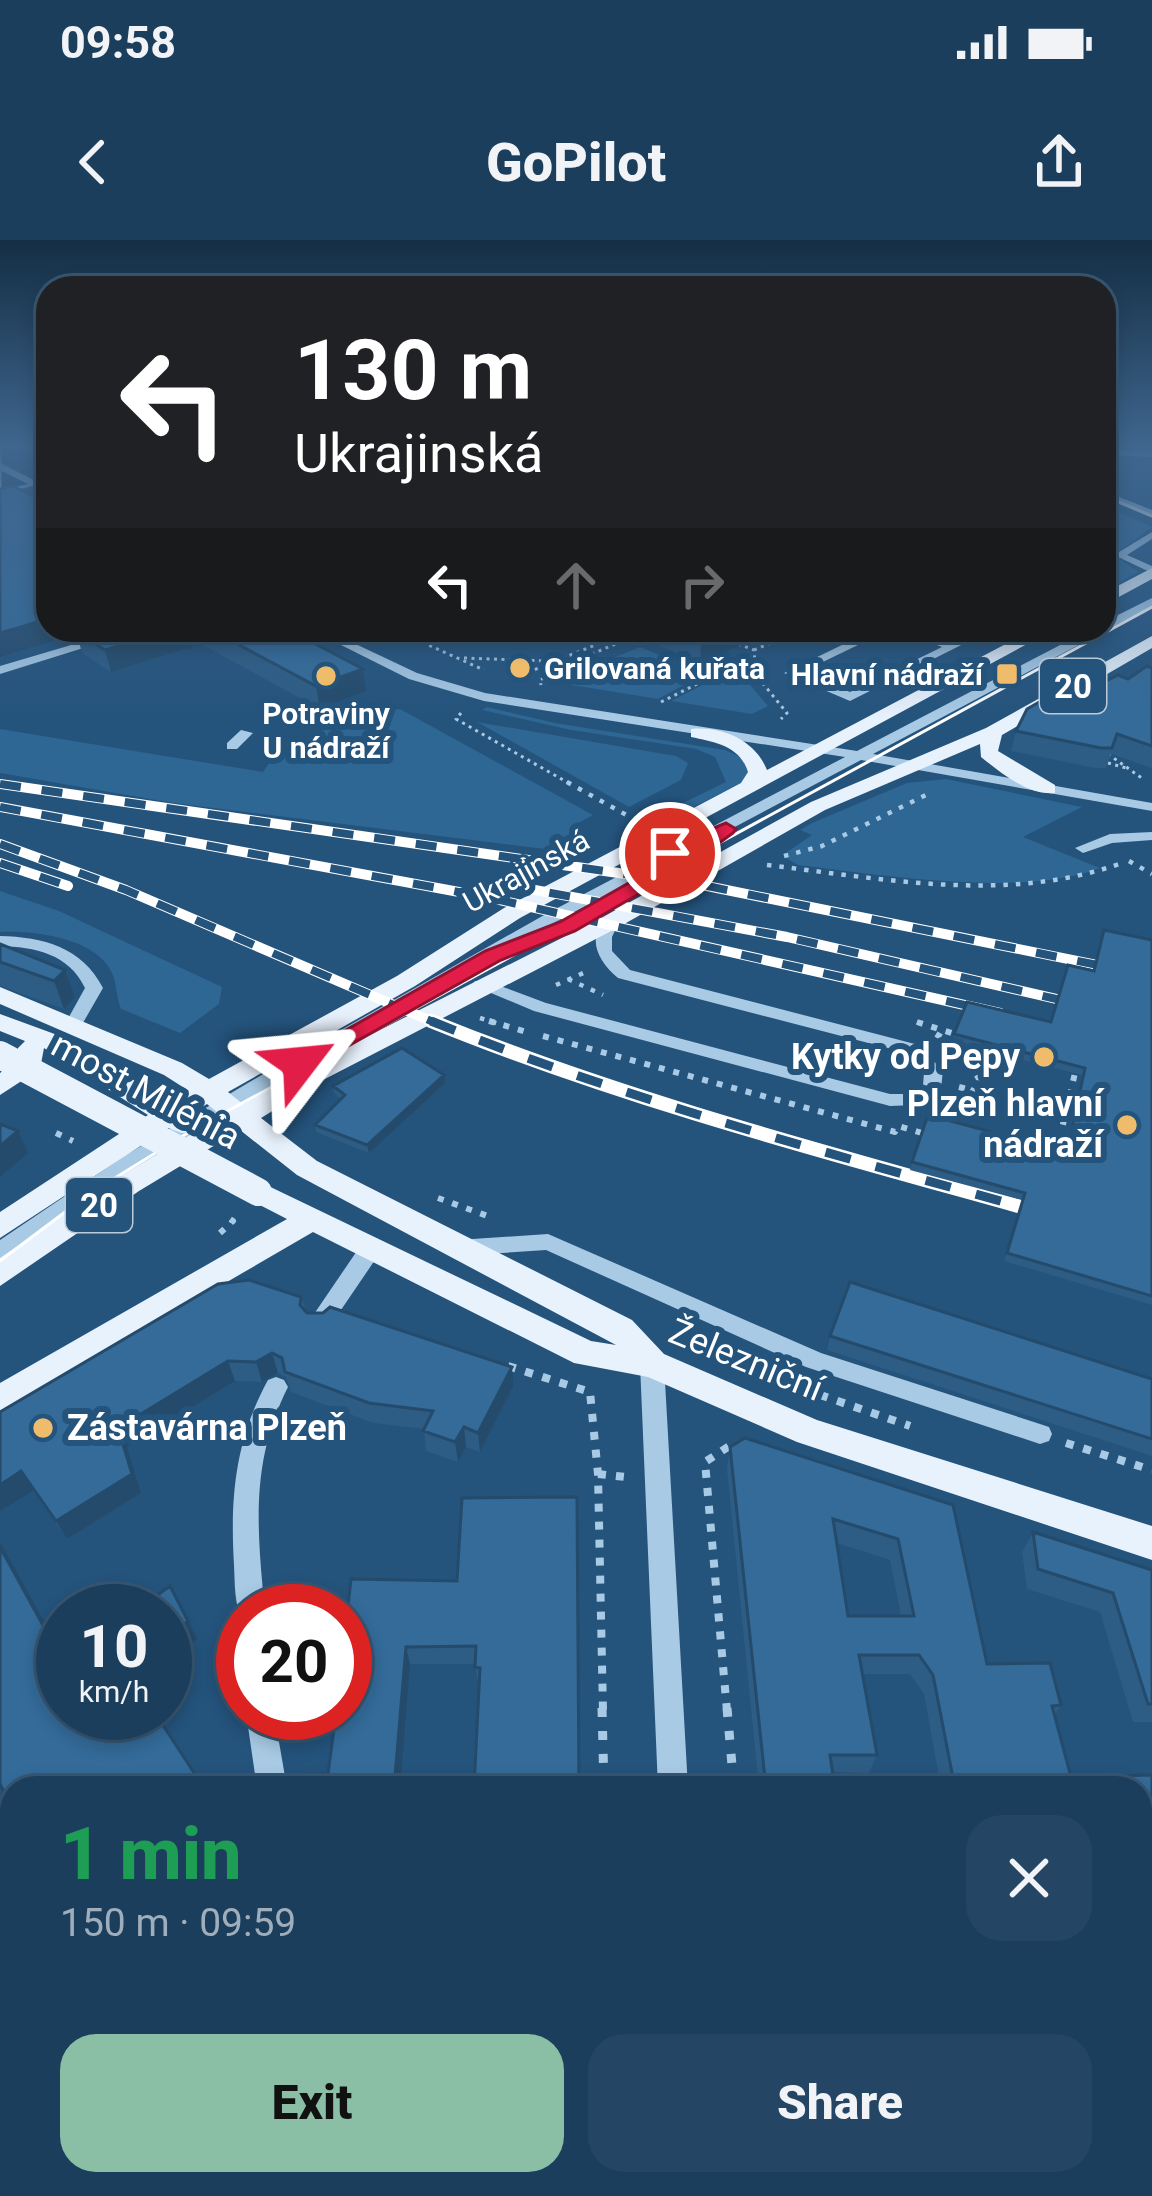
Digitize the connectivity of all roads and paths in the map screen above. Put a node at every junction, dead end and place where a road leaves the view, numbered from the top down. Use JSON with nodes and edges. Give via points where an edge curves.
{"nodes":[{"id":1,"x":1150,"y":536,"type":"edge"},
{"id":2,"x":1152,"y":572,"type":"edge"},
{"id":3,"x":1116,"y":594,"type":"edge"},
{"id":4,"x":1152,"y":601,"type":"edge"},
{"id":5,"x":1116,"y":620,"type":"edge"},
{"id":6,"x":1152,"y":641,"type":"edge"},
{"id":7,"x":94,"y":642,"type":"edge"},
{"id":8,"x":342,"y":642,"type":"edge"},
{"id":9,"x":420,"y":642,"type":"edge"},
{"id":10,"x":599,"y":642,"type":"edge"},
{"id":11,"x":619,"y":642,"type":"edge"},
{"id":12,"x":778,"y":642,"type":"edge"},
{"id":13,"x":857,"y":642,"type":"edge"},
{"id":14,"x":940,"y":642,"type":"edge"},
{"id":15,"x":960,"y":642,"type":"edge"},
{"id":16,"x":1022,"y":642,"type":"edge"},
{"id":17,"x":1075,"y":642,"type":"edge"},
{"id":18,"x":736,"y":643,"type":"edge"},
{"id":19,"x":951,"y":646,"type":"junction"},
{"id":20,"x":753,"y":654,"type":"junction"},
{"id":21,"x":561,"y":656,"type":"junction"},
{"id":22,"x":454,"y":658,"type":"junction"},
{"id":23,"x":573,"y":662,"type":"junction"},
{"id":24,"x":0,"y":670,"type":"edge"},
{"id":25,"x":492,"y":674,"type":"dead end"},
{"id":26,"x":541,"y":685,"type":"dead end"},
{"id":27,"x":658,"y":704,"type":"dead end"},
{"id":28,"x":460,"y":712,"type":"dead end"},
{"id":29,"x":880,"y":715,"type":"junction"},
{"id":30,"x":781,"y":719,"type":"dead end"},
{"id":31,"x":993,"y":732,"type":"junction"},
{"id":32,"x":246,"y":733,"type":"dead end"},
{"id":33,"x":698,"y":734,"type":"junction"},
{"id":34,"x":886,"y":743,"type":"junction"},
{"id":35,"x":232,"y":746,"type":"dead end"},
{"id":36,"x":1104,"y":748,"type":"edge"},
{"id":37,"x":820,"y":750,"type":"junction"},
{"id":38,"x":1112,"y":754,"type":"edge"},
{"id":39,"x":862,"y":756,"type":"junction"},
{"id":40,"x":1108,"y":763,"type":"edge"},
{"id":41,"x":920,"y":765,"type":"junction"},
{"id":42,"x":838,"y":769,"type":"junction"},
{"id":43,"x":1135,"y":771,"type":"edge"},
{"id":44,"x":750,"y":785,"type":"junction"},
{"id":45,"x":1048,"y":789,"type":"junction"},
{"id":46,"x":944,"y":790,"type":"dead end"},
{"id":47,"x":818,"y":806,"type":"junction"},
{"id":48,"x":1152,"y":807,"type":"edge"},
{"id":49,"x":630,"y":817,"type":"dead end"},
{"id":50,"x":1152,"y":836,"type":"edge"},
{"id":51,"x":1083,"y":848,"type":"dead end"},
{"id":52,"x":1139,"y":854,"type":"dead end"},
{"id":53,"x":773,"y":856,"type":"dead end"},
{"id":54,"x":1130,"y":862,"type":"dead end"},
{"id":55,"x":751,"y":863,"type":"dead end"},
{"id":56,"x":1152,"y":874,"type":"edge"},
{"id":57,"x":512,"y":913,"type":"junction"},
{"id":58,"x":611,"y":922,"type":"junction"},
{"id":59,"x":0,"y":941,"type":"edge"},
{"id":60,"x":493,"y":956,"type":"junction"},
{"id":61,"x":596,"y":967,"type":"dead end"},
{"id":62,"x":481,"y":985,"type":"junction"},
{"id":63,"x":551,"y":987,"type":"dead end"},
{"id":64,"x":0,"y":994,"type":"edge"},
{"id":65,"x":481,"y":1018,"type":"dead end"},
{"id":66,"x":74,"y":1024,"type":"junction"},
{"id":67,"x":10,"y":1025,"type":"edge"},
{"id":68,"x":0,"y":1055,"type":"edge"},
{"id":69,"x":1075,"y":1073,"type":"edge"},
{"id":70,"x":0,"y":1086,"type":"edge"},
{"id":71,"x":224,"y":1103,"type":"junction"},
{"id":72,"x":185,"y":1126,"type":"junction"},
{"id":73,"x":56,"y":1133,"type":"dead end"},
{"id":74,"x":922,"y":1133,"type":"edge"},
{"id":75,"x":73,"y":1141,"type":"dead end"},
{"id":76,"x":1055,"y":1157,"type":"edge"},
{"id":77,"x":258,"y":1192,"type":"joint"},
{"id":78,"x":215,"y":1210,"type":"dead end"},
{"id":79,"x":310,"y":1220,"type":"junction"},
{"id":80,"x":0,"y":1227,"type":"edge"},
{"id":81,"x":219,"y":1235,"type":"dead end"},
{"id":82,"x":457,"y":1248,"type":"junction"},
{"id":83,"x":0,"y":1251,"type":"edge"},
{"id":84,"x":370,"y":1251,"type":"junction"},
{"id":85,"x":0,"y":1274,"type":"edge"},
{"id":86,"x":320,"y":1322,"type":"edge"},
{"id":87,"x":494,"y":1362,"type":"edge"},
{"id":88,"x":652,"y":1364,"type":"junction"},
{"id":89,"x":276,"y":1387,"type":"dead end"},
{"id":90,"x":0,"y":1400,"type":"edge"},
{"id":91,"x":1040,"y":1434,"type":"joint"},
{"id":92,"x":750,"y":1449,"type":"edge"},
{"id":93,"x":1152,"y":1470,"type":"edge"},
{"id":94,"x":1152,"y":1543,"type":"edge"},
{"id":95,"x":249,"y":1584,"type":"edge"},
{"id":96,"x":264,"y":1740,"type":"edge"},
{"id":97,"x":270,"y":1776,"type":"edge"},
{"id":98,"x":604,"y":1776,"type":"edge"},
{"id":99,"x":672,"y":1776,"type":"edge"},
{"id":100,"x":733,"y":1776,"type":"edge"}],
"edges":[{"from":1,"to":2,"type":"street","via":[[1119,555]]},
{"from":2,"to":3,"type":"main road"},
{"from":4,"to":5,"type":"street","name":"Ukrajinská"},
{"from":6,"to":31,"type":"main road","number":"20"},
{"from":7,"to":24,"type":"street"},
{"from":8,"to":33,"type":"street","via":[[484,698]]},
{"from":9,"to":22,"type":"path"},
{"from":10,"to":21,"type":"path"},
{"from":11,"to":23,"type":"path"},
{"from":12,"to":20,"type":"path"},
{"from":13,"to":19,"type":"street","via":[[790,673],[850,697]]},
{"from":14,"to":19,"type":"street"},
{"from":15,"to":19,"type":"street"},
{"from":16,"to":29,"type":"main road","name":"Ukrajinská","number":"20"},
{"from":17,"to":34,"type":"street","name":"Ukrajinská"},
{"from":18,"to":20,"type":"path"},
{"from":20,"to":27,"type":"path"},
{"from":20,"to":30,"type":"path","via":[[756,675],[787,713]]},
{"from":21,"to":22,"type":"path"},
{"from":21,"to":23,"type":"path"},
{"from":21,"to":23,"type":"path","via":[[511,682]]},
{"from":22,"to":25,"type":"path"},
{"from":23,"to":26,"type":"path"},
{"from":28,"to":49,"type":"path","via":[[456,719]]},
{"from":29,"to":34,"type":"street"},
{"from":29,"to":37,"type":"main road","name":"Ukrajinská","number":"20"},
{"from":31,"to":41,"type":"main road","number":"20"},
{"from":31,"to":45,"type":"main road","via":[[988,753]]},
{"from":32,"to":35,"type":"street"},
{"from":33,"to":37,"type":"street"},
{"from":33,"to":44,"type":"main road","via":[[750,753],[758,772]]},
{"from":34,"to":39,"type":"street","name":"Ukrajinská"},
{"from":34,"to":41,"type":"street"},
{"from":36,"to":38,"type":"path"},
{"from":37,"to":39,"type":"street"},
{"from":37,"to":42,"type":"street"},
{"from":37,"to":44,"type":"main road","name":"Ukrajinská","number":"20"},
{"from":39,"to":41,"type":"street"},
{"from":39,"to":42,"type":"street","name":"Ukrajinská"},
{"from":40,"to":43,"type":"path"},
{"from":41,"to":45,"type":"street"},
{"from":41,"to":47,"type":"main road","number":"20"},
{"from":42,"to":47,"type":"street"},
{"from":42,"to":60,"type":"street","name":"Ukrajinská","via":[[568,926]]},
{"from":44,"to":57,"type":"main road","name":"Ukrajinská","number":"20"},
{"from":45,"to":48,"type":"street"},
{"from":46,"to":53,"type":"path","via":[[812,850]]},
{"from":47,"to":58,"type":"main road","number":"20"},
{"from":50,"to":51,"type":"street"},
{"from":52,"to":55,"type":"path","via":[[1088,877],[1048,883],[897,880]]},
{"from":54,"to":56,"type":"path"},
{"from":57,"to":60,"type":"main road"},
{"from":57,"to":71,"type":"main road","name":"Ukrajinská","number":"20"},
{"from":58,"to":62,"type":"main road","number":"20"},
{"from":58,"to":62,"type":"street","via":[[602,950],[624,974],[910,1049],[934,1070],[932,1089],[892,1101]]},
{"from":59,"to":66,"type":"street","via":[[58,951],[89,974],[94,988]]},
{"from":60,"to":62,"type":"main road"},
{"from":60,"to":71,"type":"street","name":"Ukrajinská"},
{"from":61,"to":63,"type":"path"},
{"from":62,"to":71,"type":"main road","number":"20"},
{"from":64,"to":66,"type":"main road"},
{"from":65,"to":74,"type":"path"},
{"from":66,"to":71,"type":"main road"},
{"from":67,"to":70,"type":"main road","via":[[28,1038],[31,1063]]},
{"from":67,"to":72,"type":"main road","via":[[62,1046]]},
{"from":68,"to":77,"type":"main road","name":"most Milénia","bridge":true},
{"from":69,"to":76,"type":"path"},
{"from":71,"to":72,"type":"main road","number":"20"},
{"from":71,"to":72,"type":"main road","number":"20"},
{"from":71,"to":82,"type":"main road","via":[[308,1168]]},
{"from":72,"to":80,"type":"main road","number":"20"},
{"from":72,"to":83,"type":"street"},
{"from":72,"to":85,"type":"main road","number":"20"},
{"from":73,"to":75,"type":"path"},
{"from":77,"to":79,"type":"main road","name":"Železniční"},
{"from":78,"to":81,"type":"path","via":[[233,1221]]},
{"from":79,"to":84,"type":"main road","name":"Železniční"},
{"from":79,"to":90,"type":"main road"},
{"from":82,"to":88,"type":"main road","via":[[621,1329]]},
{"from":82,"to":91,"type":"street","via":[[548,1242],[814,1360]]},
{"from":84,"to":86,"type":"street"},
{"from":84,"to":88,"type":"main road","name":"Železniční","via":[[586,1354]]},
{"from":87,"to":98,"type":"path","via":[[590,1392]]},
{"from":88,"to":94,"type":"main road","name":"Železniční","via":[[809,1432]]},
{"from":88,"to":99,"type":"street"},
{"from":89,"to":95,"type":"street","via":[[254,1430],[244,1535]]},
{"from":91,"to":93,"type":"path","via":[[1078,1453]]},
{"from":92,"to":100,"type":"path","via":[[734,1443],[705,1462]]},
{"from":96,"to":97,"type":"street"}]}
